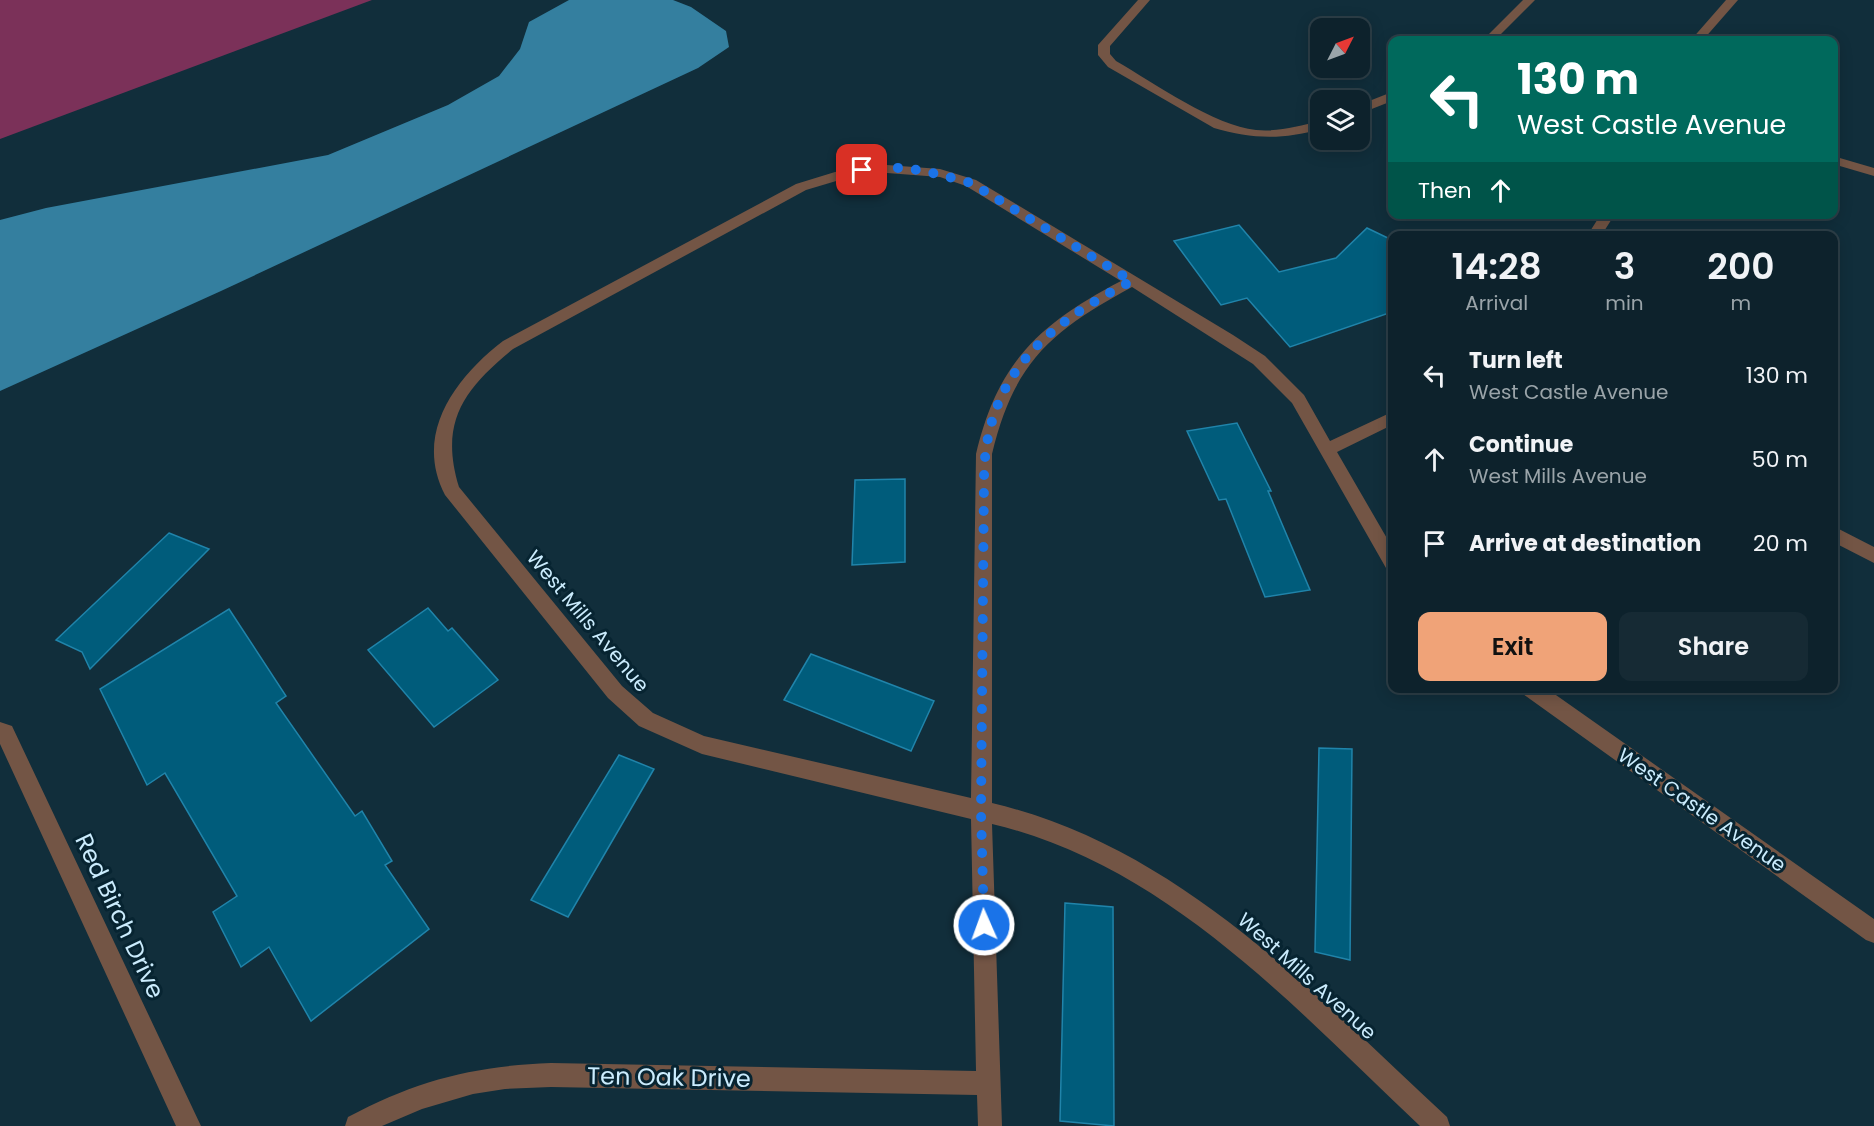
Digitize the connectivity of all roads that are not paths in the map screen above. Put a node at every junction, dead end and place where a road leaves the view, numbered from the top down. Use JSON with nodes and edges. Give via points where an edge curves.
{"nodes":[{"id":1,"x":1144,"y":0,"type":"edge"},
{"id":2,"x":1529,"y":0,"type":"edge"},
{"id":3,"x":1732,"y":0,"type":"edge"},
{"id":4,"x":1493,"y":36,"type":"edge"},
{"id":5,"x":1700,"y":36,"type":"edge"},
{"id":6,"x":1388,"y":98,"type":"edge"},
{"id":7,"x":1370,"y":105,"type":"edge"},
{"id":8,"x":1310,"y":128,"type":"edge"},
{"id":9,"x":1838,"y":161,"type":"edge"},
{"id":10,"x":1874,"y":172,"type":"edge"},
{"id":11,"x":1132,"y":281,"type":"junction"},
{"id":12,"x":1388,"y":420,"type":"edge"},
{"id":13,"x":1327,"y":450,"type":"junction"},
{"id":14,"x":1838,"y":536,"type":"edge"},
{"id":15,"x":1388,"y":556,"type":"edge"},
{"id":16,"x":1874,"y":556,"type":"edge"},
{"id":17,"x":1537,"y":693,"type":"edge"},
{"id":18,"x":0,"y":731,"type":"edge"},
{"id":19,"x":981,"y":812,"type":"junction"},
{"id":20,"x":1874,"y":932,"type":"edge"},
{"id":21,"x":989,"y":1083,"type":"junction"},
{"id":22,"x":189,"y":1126,"type":"edge"},
{"id":23,"x":357,"y":1126,"type":"edge"},
{"id":24,"x":990,"y":1126,"type":"edge"},
{"id":25,"x":1438,"y":1126,"type":"edge"}],
"edges":[{"from":1,"to":8,"type":"street","via":[[1104,45],[1104,55],[1112,64],[1219,125],[1237,131],[1285,135]]},
{"from":2,"to":4,"type":"street"},
{"from":3,"to":5,"type":"street"},
{"from":6,"to":7,"type":"street"},
{"from":9,"to":10,"type":"street"},
{"from":11,"to":13,"type":"street","via":[[1259,360],[1298,399]]},
{"from":11,"to":19,"type":"street","via":[[1072,314],[1041,341],[1006,386],[990,425],[984,454]]},
{"from":11,"to":19,"type":"street","name":"West Mills Avenue","via":[[989,193],[951,176],[918,169],[845,172],[801,187],[520,337],[472,376],[452,404],[443,432],[445,477],[459,499],[615,692],[648,721],[667,733],[702,745]]},
{"from":12,"to":13,"type":"street"},
{"from":13,"to":15,"type":"street"},
{"from":14,"to":16,"type":"street"},
{"from":17,"to":20,"type":"street","name":"West Castle Avenue"},
{"from":18,"to":22,"type":"street","name":"Red Birch Drive","via":[[5,733]]},
{"from":19,"to":21,"type":"street"},
{"from":19,"to":25,"type":"street","name":"West Mills Avenue","via":[[1078,842],[1170,892],[1261,960]]},
{"from":21,"to":23,"type":"street","name":"Ten Oak Drive","via":[[551,1075],[492,1079],[424,1096]]},
{"from":21,"to":24,"type":"street"}]}
